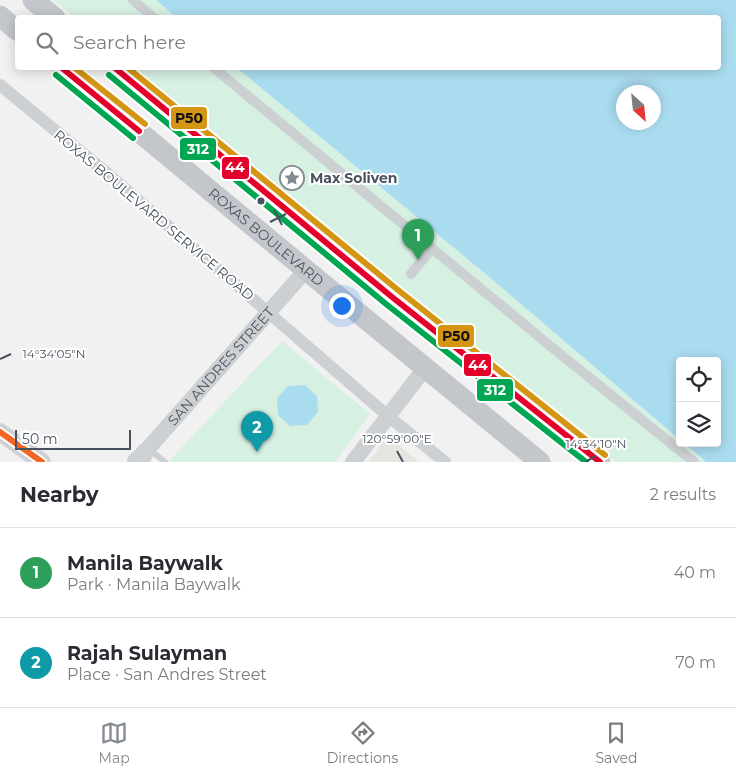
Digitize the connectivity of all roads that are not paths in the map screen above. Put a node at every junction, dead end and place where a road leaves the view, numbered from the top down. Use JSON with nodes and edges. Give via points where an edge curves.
{"nodes":[{"id":1,"x":33,"y":0,"type":"edge"},
{"id":2,"x":133,"y":0,"type":"edge"},
{"id":3,"x":50,"y":15,"type":"edge"},
{"id":4,"x":150,"y":15,"type":"edge"},
{"id":5,"x":0,"y":16,"type":"edge"},
{"id":6,"x":15,"y":28,"type":"edge"},
{"id":7,"x":64,"y":70,"type":"edge"},
{"id":8,"x":117,"y":70,"type":"edge"},
{"id":9,"x":216,"y":70,"type":"edge"},
{"id":10,"x":0,"y":86,"type":"edge"},
{"id":11,"x":432,"y":248,"type":"junction"},
{"id":12,"x":306,"y":270,"type":"junction"},
{"id":13,"x":411,"y":274,"type":"dead end"},
{"id":14,"x":269,"y":313,"type":"junction"},
{"id":15,"x":425,"y":368,"type":"junction"},
{"id":16,"x":388,"y":416,"type":"junction"},
{"id":17,"x":0,"y":432,"type":"edge"},
{"id":18,"x":141,"y":456,"type":"edge"},
{"id":19,"x":42,"y":462,"type":"edge"},
{"id":20,"x":164,"y":462,"type":"edge"},
{"id":21,"x":353,"y":462,"type":"edge"},
{"id":22,"x":445,"y":462,"type":"edge"},
{"id":23,"x":540,"y":462,"type":"edge"},
{"id":24,"x":600,"y":462,"type":"edge"},
{"id":25,"x":694,"y":462,"type":"edge"}],
"edges":[{"from":1,"to":3,"type":"highway"},
{"from":2,"to":4,"type":"street"},
{"from":5,"to":6,"type":"highway"},
{"from":7,"to":12,"type":"highway","name":"ROXAS BOULEVARD"},
{"from":8,"to":24,"type":"highway","via":[[398,302]]},
{"from":9,"to":11,"type":"street"},
{"from":10,"to":14,"type":"street","name":"ROXAS BOULEVARD SERVICE ROAD"},
{"from":11,"to":13,"type":"street"},
{"from":11,"to":25,"type":"street"},
{"from":12,"to":14,"type":"street","name":"SAN ANDRES STREET"},
{"from":12,"to":15,"type":"highway","name":"ROXAS BOULEVARD"},
{"from":14,"to":16,"type":"street","name":"ROXAS BOULEVARD SERVICE ROAD"},
{"from":14,"to":18,"type":"street","name":"SAN ANDRES STREET"},
{"from":15,"to":16,"type":"street"},
{"from":15,"to":23,"type":"highway","name":"ROXAS BOULEVARD"},
{"from":16,"to":21,"type":"street"},
{"from":16,"to":22,"type":"street","name":"ROXAS BOULEVARD SERVICE ROAD"},
{"from":17,"to":19,"type":"main road"},
{"from":18,"to":20,"type":"lane"}]}
